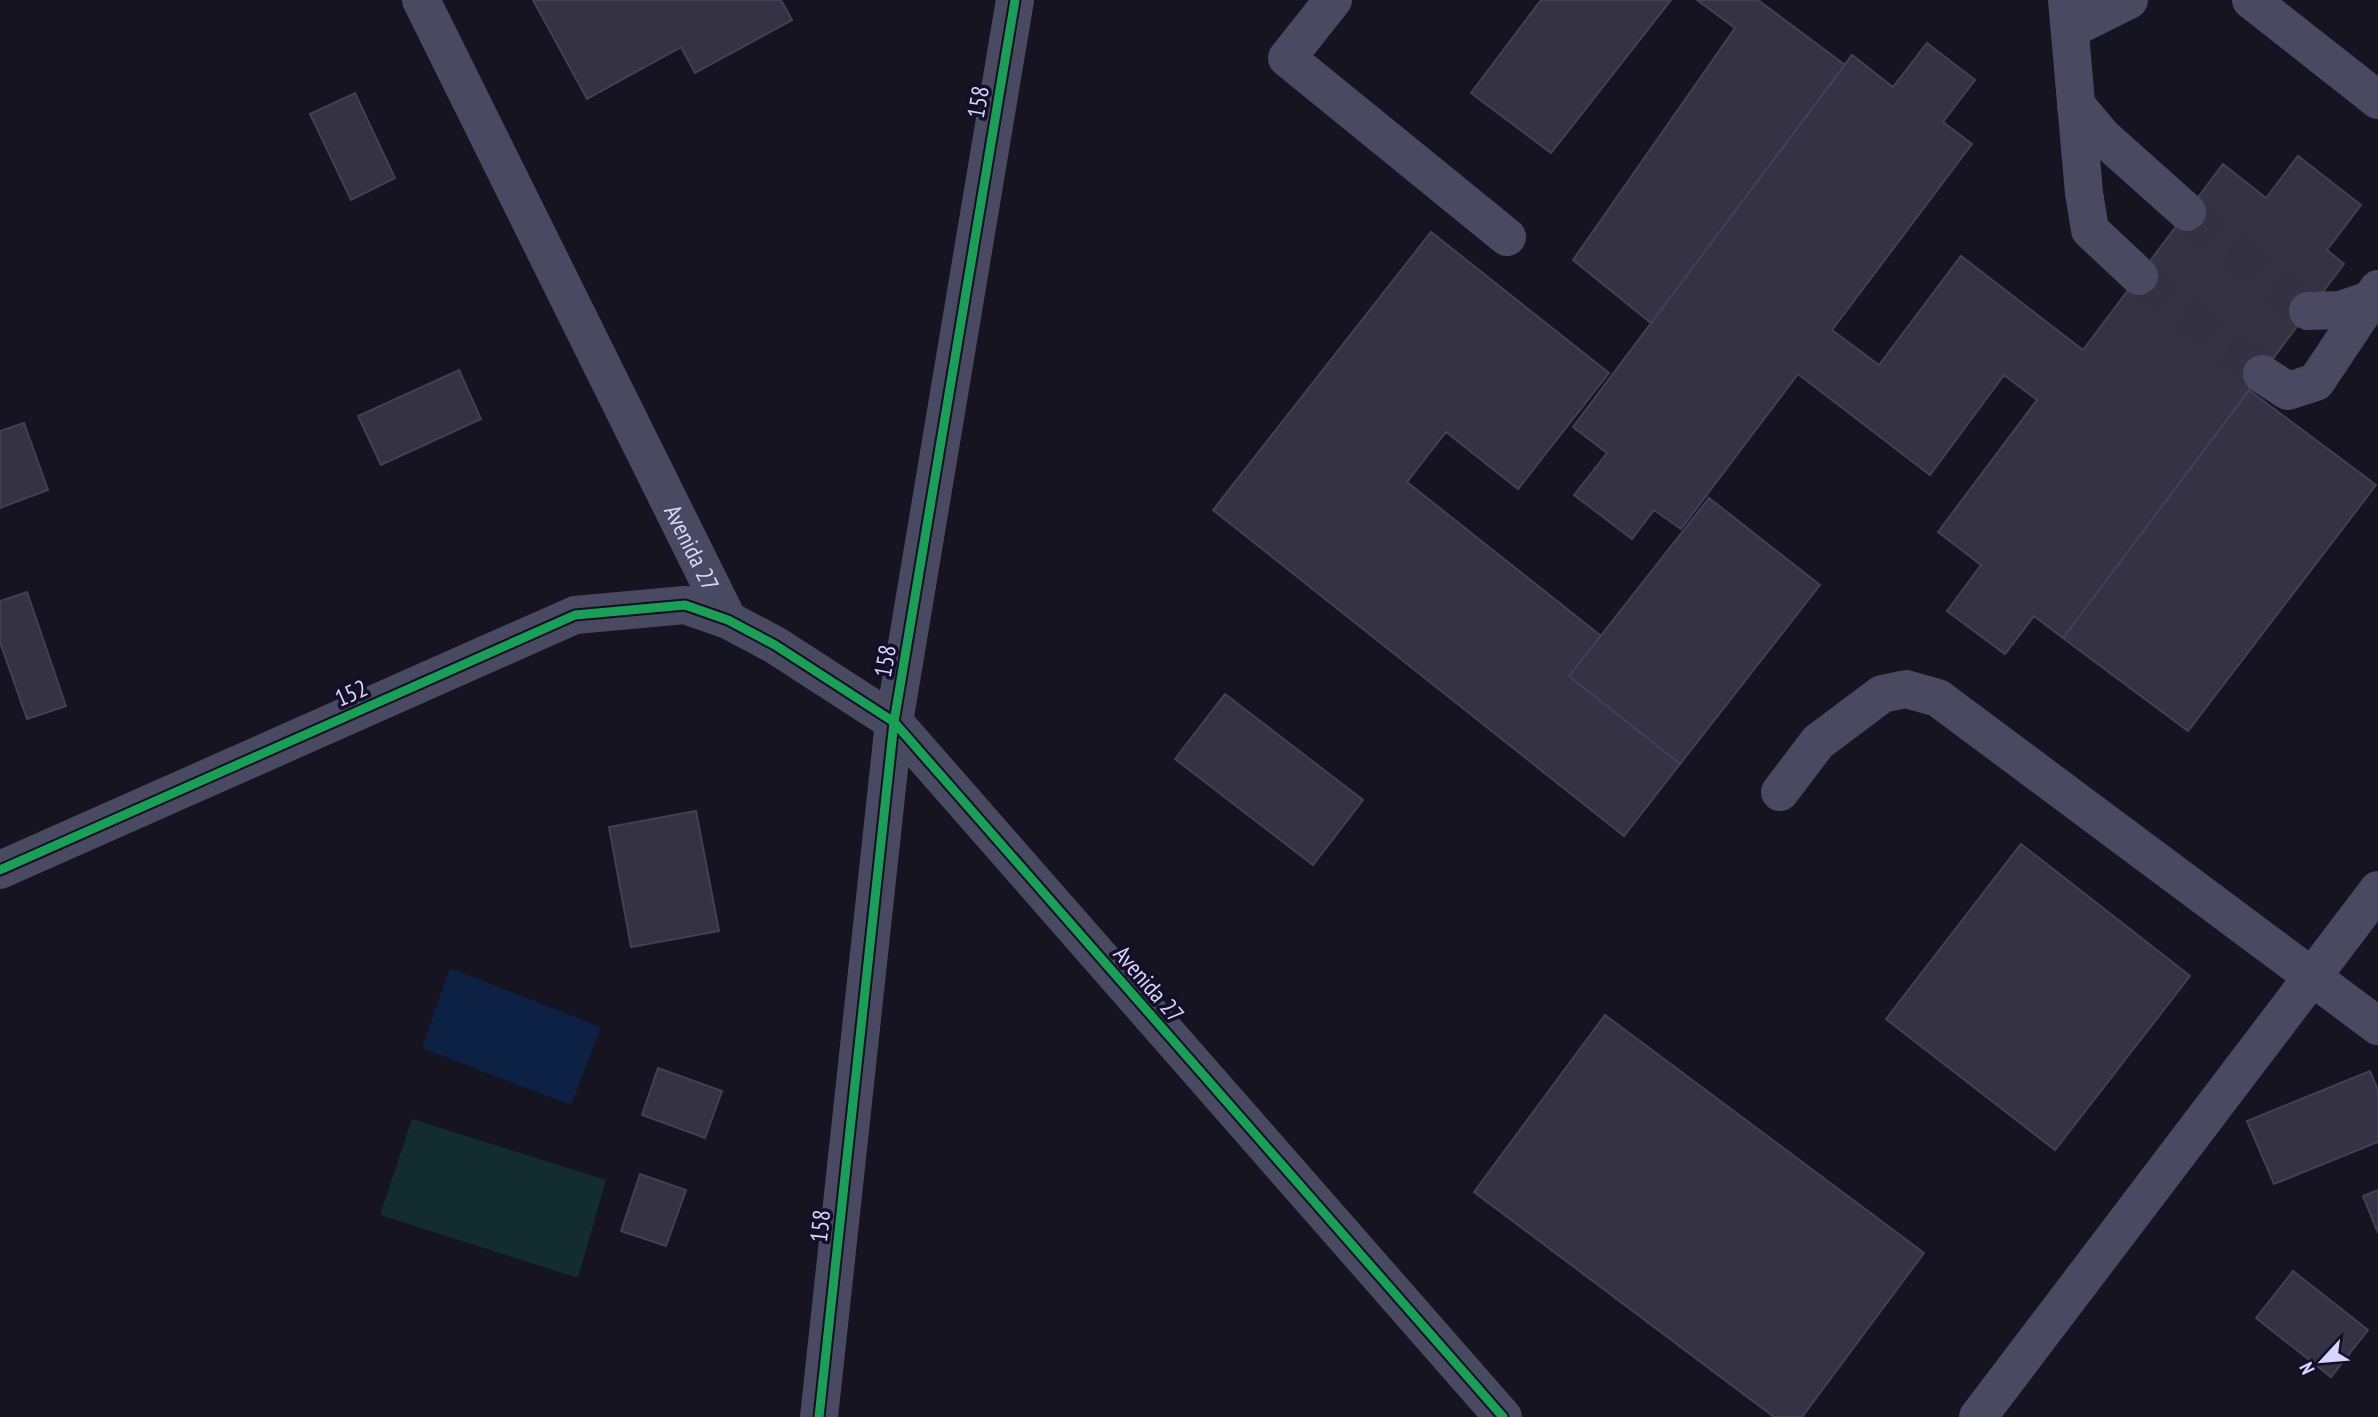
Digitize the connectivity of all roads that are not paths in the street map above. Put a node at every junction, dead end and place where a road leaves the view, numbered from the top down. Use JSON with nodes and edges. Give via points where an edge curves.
{"nodes":[{"id":1,"x":421,"y":0,"type":"edge"},
{"id":2,"x":1015,"y":0,"type":"edge"},
{"id":3,"x":1334,"y":0,"type":"edge"},
{"id":4,"x":2129,"y":0,"type":"edge"},
{"id":5,"x":2251,"y":0,"type":"edge"},
{"id":6,"x":2069,"y":15,"type":"edge"},
{"id":7,"x":2378,"y":100,"type":"edge"},
{"id":8,"x":2076,"y":105,"type":"junction"},
{"id":9,"x":2187,"y":212,"type":"tunnel mouth"},
{"id":10,"x":1507,"y":237,"type":"dead end"},
{"id":11,"x":2139,"y":276,"type":"tunnel mouth"},
{"id":12,"x":2374,"y":294,"type":"edge"},
{"id":13,"x":2308,"y":311,"type":"tunnel mouth"},
{"id":14,"x":2262,"y":374,"type":"tunnel mouth"},
{"id":15,"x":728,"y":620,"type":"junction"},
{"id":16,"x":894,"y":722,"type":"junction"},
{"id":17,"x":1780,"y":792,"type":"dead end"},
{"id":18,"x":0,"y":870,"type":"edge"},
{"id":19,"x":2378,"y":890,"type":"edge"},
{"id":20,"x":2313,"y":976,"type":"junction"},
{"id":21,"x":2378,"y":1027,"type":"edge"},
{"id":22,"x":819,"y":1417,"type":"edge"},
{"id":23,"x":1503,"y":1417,"type":"edge"},
{"id":24,"x":1978,"y":1417,"type":"edge"}],
"edges":[{"from":1,"to":15,"type":"street","name":"Avenida 27"},
{"from":2,"to":16,"type":"street","name":"158"},
{"from":3,"to":10,"type":"street","via":[[1287,58]]},
{"from":4,"to":6,"type":"street"},
{"from":5,"to":7,"type":"street"},
{"from":6,"to":8,"type":"street"},
{"from":8,"to":9,"type":"street","via":[[2103,137]]},
{"from":8,"to":11,"type":"street","via":[[2090,230]]},
{"from":12,"to":13,"type":"street","via":[[2340,310]]},
{"from":12,"to":14,"type":"street","via":[[2316,382],[2288,391]]},
{"from":15,"to":16,"type":"street","name":"Avenida 27"},
{"from":15,"to":18,"type":"street","name":"152","via":[[685,605],[575,615]]},
{"from":16,"to":22,"type":"street","name":"158"},
{"from":16,"to":23,"type":"street","name":"Avenida 27"},
{"from":17,"to":20,"type":"street","via":[[1818,742],[1882,694],[1906,689],[1938,698]]},
{"from":19,"to":20,"type":"street"},
{"from":20,"to":21,"type":"street"},
{"from":20,"to":24,"type":"street"}]}
